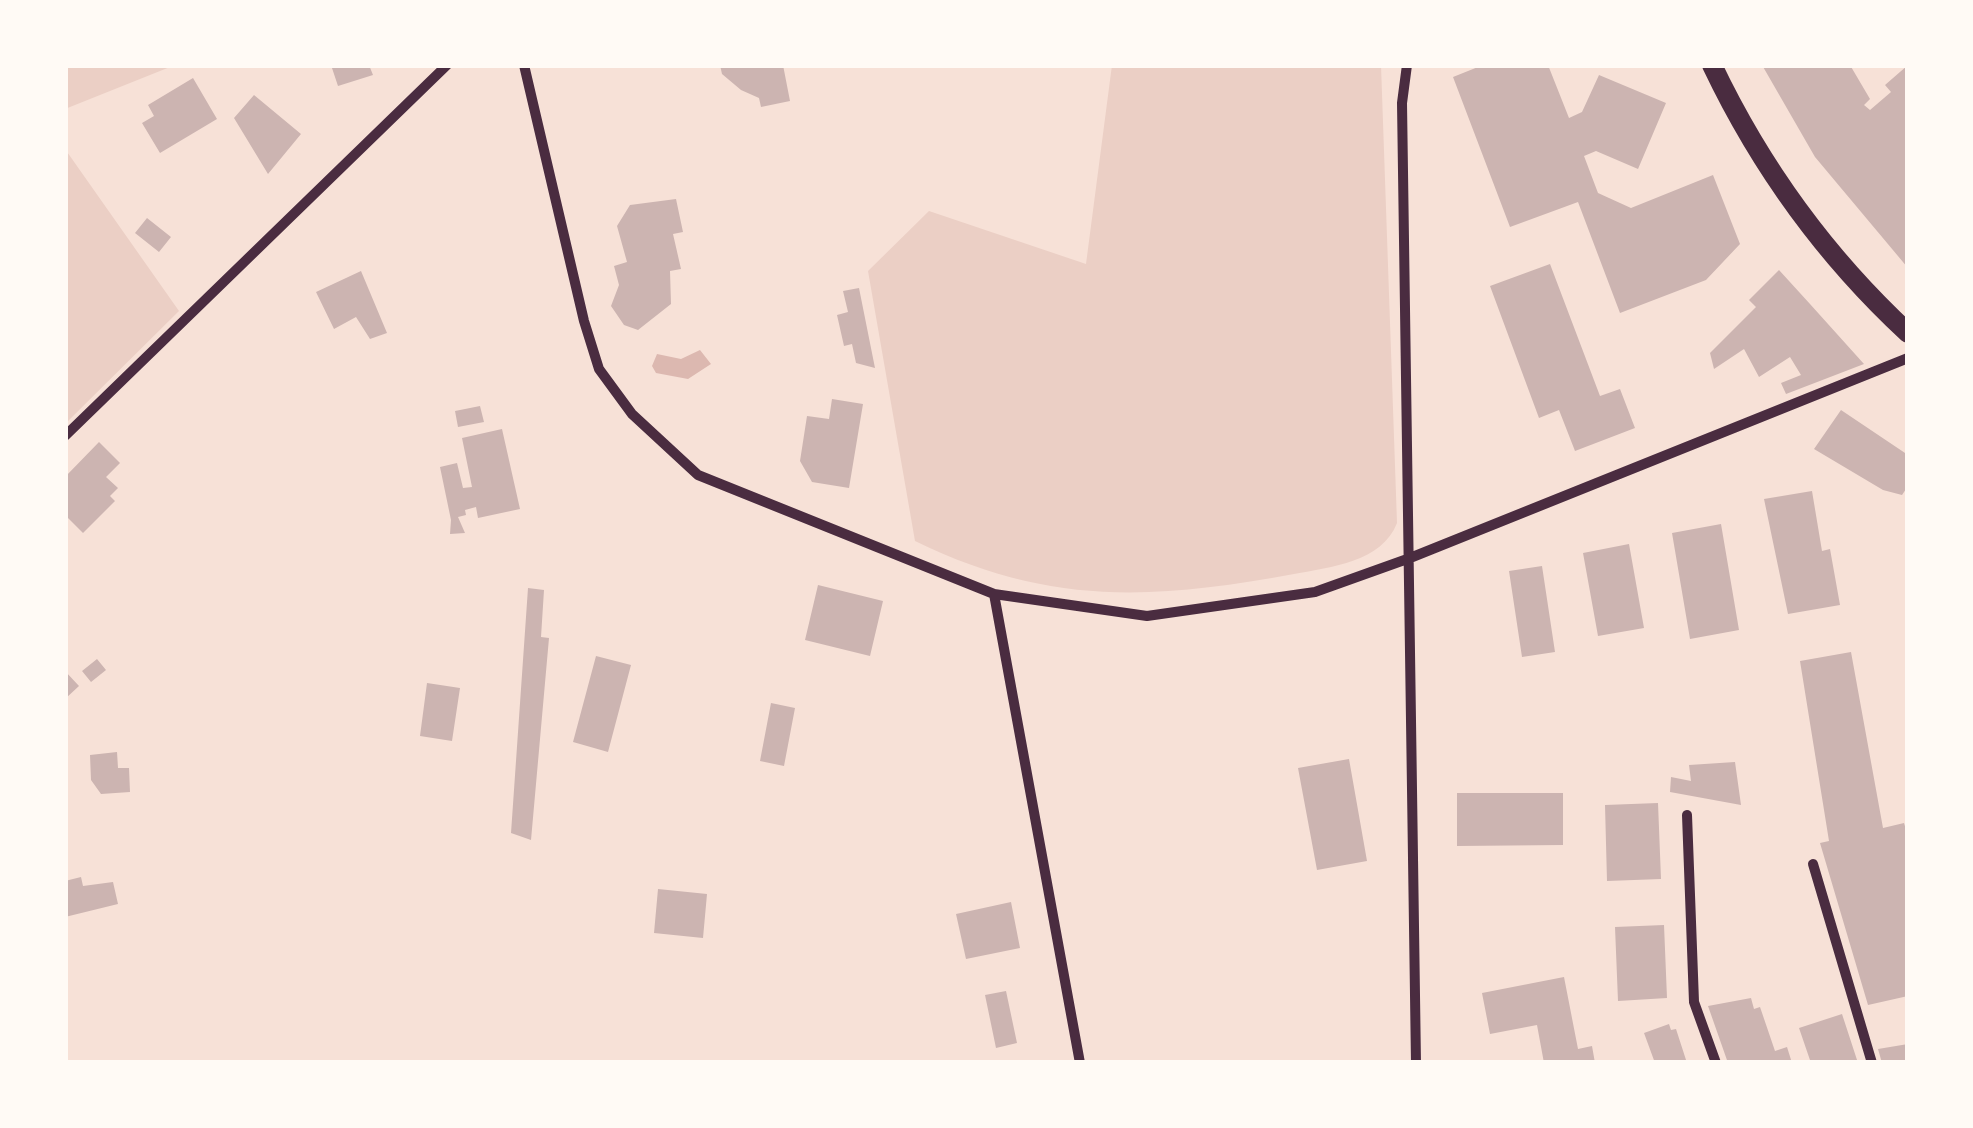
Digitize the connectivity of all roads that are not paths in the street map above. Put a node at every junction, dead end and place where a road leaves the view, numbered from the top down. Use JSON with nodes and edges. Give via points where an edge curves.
{"nodes":[{"id":1,"x":446,"y":65,"type":"edge"},
{"id":2,"x":524,"y":65,"type":"edge"},
{"id":3,"x":1407,"y":65,"type":"edge"},
{"id":4,"x":1712,"y":65,"type":"edge"},
{"id":5,"x":1908,"y":333,"type":"edge"},
{"id":6,"x":1908,"y":358,"type":"edge"},
{"id":7,"x":65,"y":436,"type":"edge"},
{"id":8,"x":1410,"y":558,"type":"junction"},
{"id":9,"x":994,"y":594,"type":"junction"},
{"id":10,"x":1688,"y":815,"type":"dead end"},
{"id":11,"x":1813,"y":864,"type":"dead end"},
{"id":12,"x":1080,"y":1063,"type":"edge"},
{"id":13,"x":1416,"y":1063,"type":"edge"},
{"id":14,"x":1716,"y":1063,"type":"edge"},
{"id":15,"x":1872,"y":1063,"type":"edge"}],
"edges":[{"from":1,"to":7,"type":"street"},
{"from":2,"to":9,"type":"street","via":[[584,322],[599,369],[632,414],[698,475]]},
{"from":3,"to":8,"type":"street","via":[[1402,103]]},
{"from":4,"to":5,"type":"main road","via":[[1794,208]]},
{"from":6,"to":8,"type":"street"},
{"from":8,"to":9,"type":"street","via":[[1314,592],[1147,616]]},
{"from":8,"to":13,"type":"street"},
{"from":9,"to":12,"type":"street"},
{"from":10,"to":14,"type":"street","via":[[1694,1002]]},
{"from":11,"to":15,"type":"street"}]}
